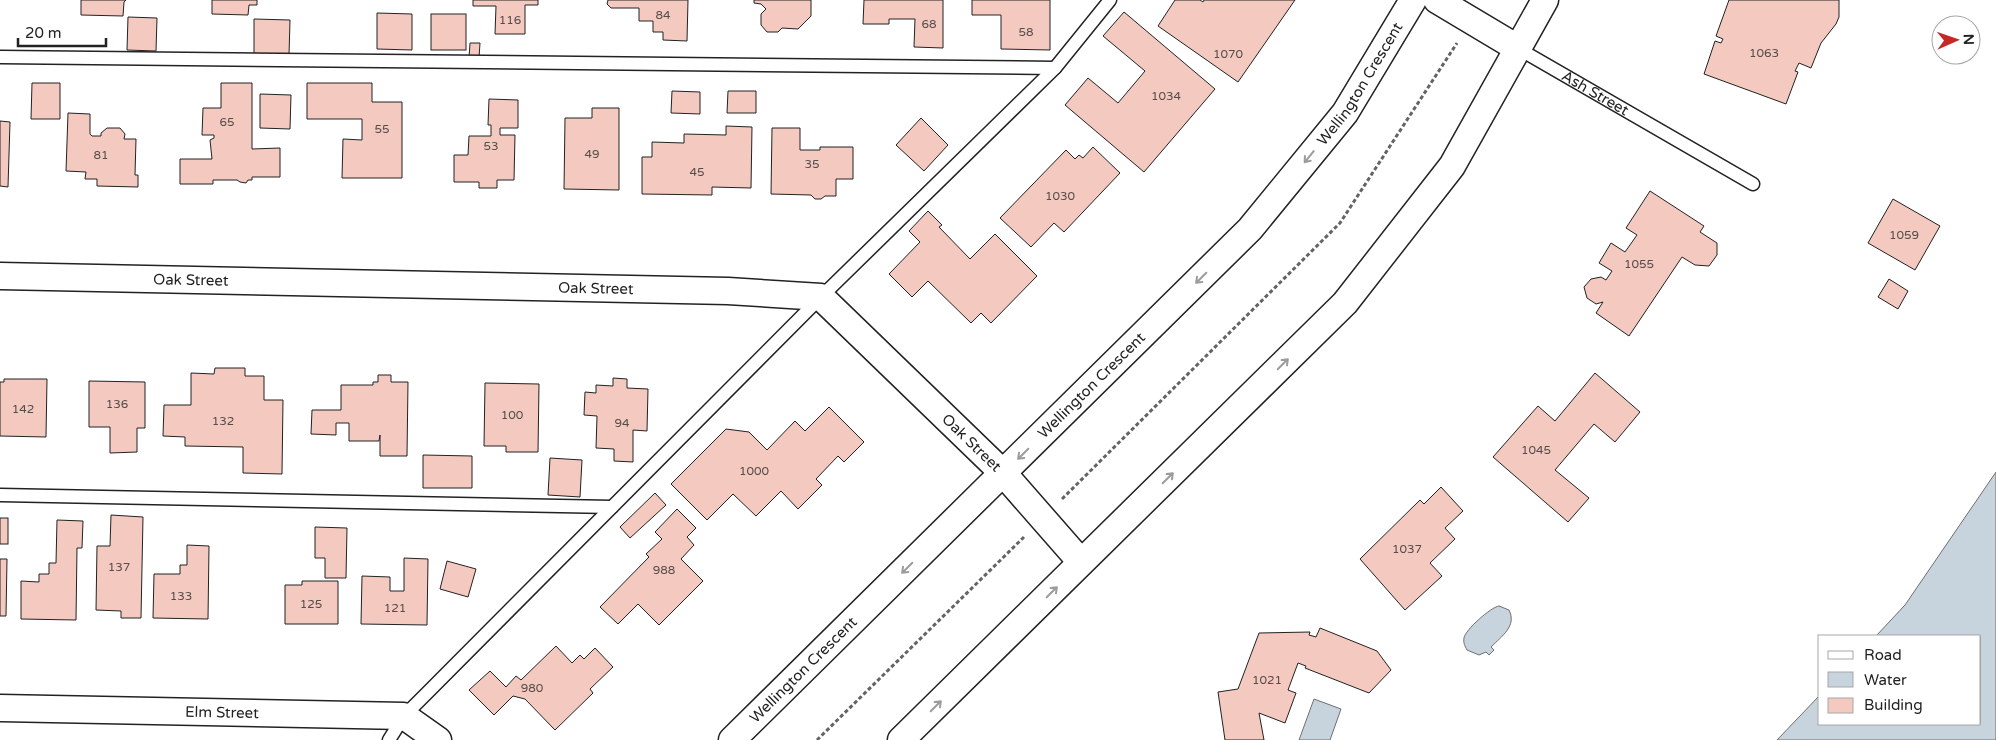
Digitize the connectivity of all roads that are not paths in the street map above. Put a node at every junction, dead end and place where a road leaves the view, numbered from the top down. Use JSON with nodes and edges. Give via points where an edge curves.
{"nodes":[{"id":1,"x":1110,"y":0,"type":"edge"},
{"id":2,"x":1413,"y":0,"type":"edge"},
{"id":3,"x":1437,"y":0,"type":"edge"},
{"id":4,"x":1545,"y":0,"type":"edge"},
{"id":5,"x":1519,"y":49,"type":"junction"},
{"id":6,"x":0,"y":57,"type":"edge"},
{"id":7,"x":1055,"y":68,"type":"junction"},
{"id":8,"x":1753,"y":184,"type":"dead end"},
{"id":9,"x":0,"y":276,"type":"edge"},
{"id":10,"x":821,"y":297,"type":"junction"},
{"id":11,"x":1003,"y":473,"type":"junction"},
{"id":12,"x":0,"y":495,"type":"edge"},
{"id":13,"x":612,"y":507,"type":"junction"},
{"id":14,"x":1081,"y":562,"type":"junction"},
{"id":15,"x":0,"y":708,"type":"edge"},
{"id":16,"x":404,"y":716,"type":"junction"},
{"id":17,"x":389,"y":740,"type":"edge"},
{"id":18,"x":438,"y":740,"type":"edge"},
{"id":19,"x":732,"y":740,"type":"edge"},
{"id":20,"x":901,"y":740,"type":"edge"}],
"edges":[{"from":1,"to":7,"type":"lane"},
{"from":2,"to":11,"type":"street","name":"Wellington Crescent","one_way":true,"via":[[1344,113],[1250,229]]},
{"from":3,"to":5,"type":"street","name":"Ash Street"},
{"from":4,"to":5,"type":"street"},
{"from":5,"to":8,"type":"lane","name":"Ash Street"},
{"from":14,"to":5,"type":"street","one_way":true,"via":[[1345,303],[1452,166]]},
{"from":6,"to":7,"type":"lane"},
{"from":7,"to":10,"type":"lane"},
{"from":9,"to":10,"type":"street","name":"Oak Street","via":[[728,291]]},
{"from":10,"to":11,"type":"street","name":"Oak Street"},
{"from":10,"to":13,"type":"lane"},
{"from":11,"to":14,"type":"street","name":"Oak Street"},
{"from":11,"to":19,"type":"street","name":"Wellington Crescent","one_way":true},
{"from":12,"to":13,"type":"lane"},
{"from":13,"to":16,"type":"lane"},
{"from":20,"to":14,"type":"street","one_way":true},
{"from":15,"to":16,"type":"street","name":"Elm Street"},
{"from":16,"to":17,"type":"lane"},
{"from":16,"to":18,"type":"street"}]}
